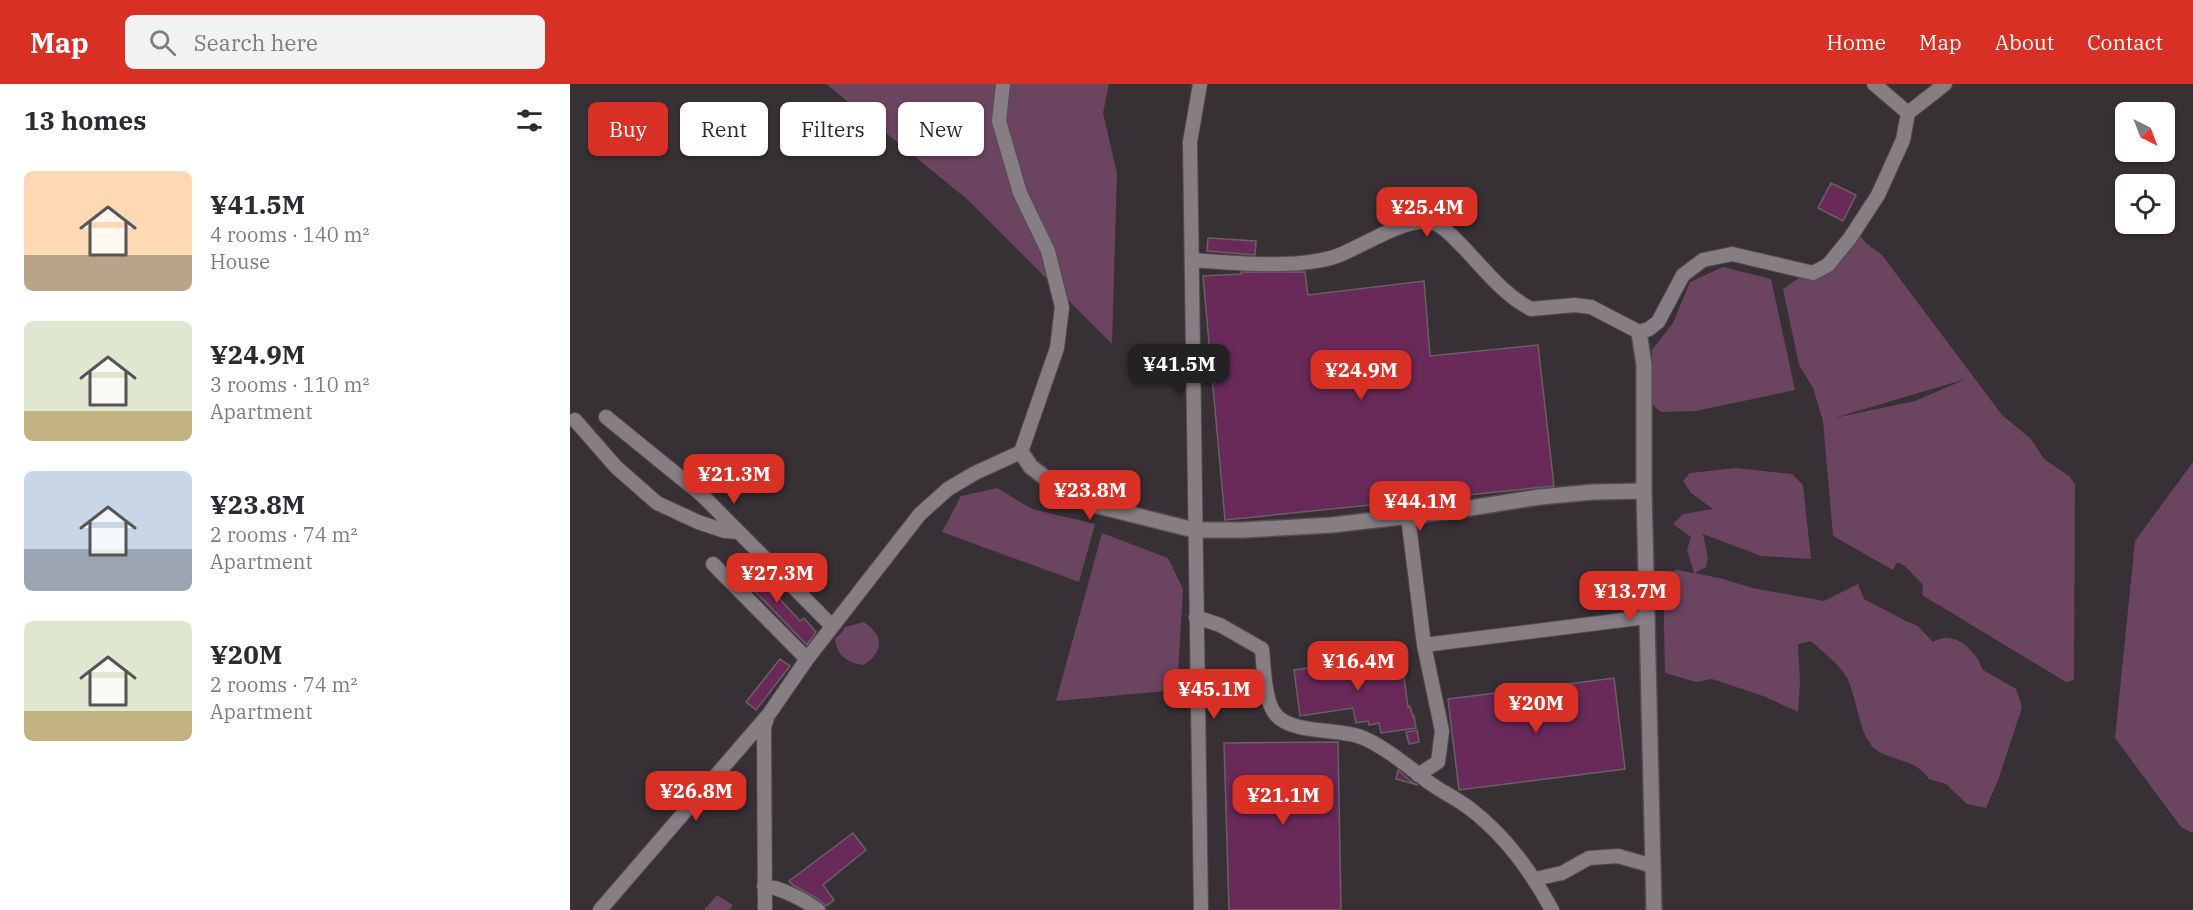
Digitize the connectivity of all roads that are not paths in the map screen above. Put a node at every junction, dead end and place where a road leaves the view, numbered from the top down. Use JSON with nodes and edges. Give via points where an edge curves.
{"nodes":[{"id":1,"x":1002,"y":84,"type":"edge"},
{"id":2,"x":1200,"y":84,"type":"edge"},
{"id":3,"x":1874,"y":84,"type":"edge"},
{"id":4,"x":1945,"y":84,"type":"edge"},
{"id":5,"x":1908,"y":113,"type":"junction"},
{"id":6,"x":1192,"y":260,"type":"junction"},
{"id":7,"x":1640,"y":332,"type":"junction"},
{"id":8,"x":606,"y":417,"type":"dead end"},
{"id":9,"x":575,"y":420,"type":"dead end"},
{"id":10,"x":1021,"y":452,"type":"junction"},
{"id":11,"x":1644,"y":491,"type":"junction"},
{"id":12,"x":1408,"y":517,"type":"junction"},
{"id":13,"x":1194,"y":530,"type":"junction"},
{"id":14,"x":738,"y":531,"type":"junction"},
{"id":15,"x":713,"y":564,"type":"dead end"},
{"id":16,"x":1196,"y":617,"type":"junction"},
{"id":17,"x":1647,"y":617,"type":"junction"},
{"id":18,"x":832,"y":626,"type":"junction"},
{"id":19,"x":1424,"y":645,"type":"junction"},
{"id":20,"x":807,"y":658,"type":"junction"},
{"id":21,"x":769,"y":714,"type":"junction"},
{"id":22,"x":1418,"y":775,"type":"junction"},
{"id":23,"x":1653,"y":866,"type":"junction"},
{"id":24,"x":1535,"y":879,"type":"junction"},
{"id":25,"x":764,"y":886,"type":"junction"},
{"id":26,"x":600,"y":910,"type":"edge"},
{"id":27,"x":765,"y":910,"type":"edge"},
{"id":28,"x":818,"y":910,"type":"edge"},
{"id":29,"x":1201,"y":910,"type":"edge"},
{"id":30,"x":1552,"y":910,"type":"edge"},
{"id":31,"x":1654,"y":910,"type":"edge"}],
"edges":[{"from":1,"to":10,"type":"street","via":[[999,120],[1020,193],[1048,251],[1062,307],[1057,348]]},
{"from":2,"to":6,"type":"street","via":[[1190,142]]},
{"from":3,"to":5,"type":"street"},
{"from":4,"to":5,"type":"street"},
{"from":5,"to":7,"type":"street","via":[[1903,140],[1878,195],[1828,265],[1813,273],[1732,254],[1703,260],[1683,275],[1658,322]]},
{"from":6,"to":7,"type":"street","via":[[1248,264],[1334,257],[1415,222],[1435,223],[1507,293],[1531,309],[1591,307]]},
{"from":6,"to":13,"type":"street"},
{"from":7,"to":11,"type":"street","via":[[1644,365]]},
{"from":8,"to":14,"type":"street","via":[[702,495]]},
{"from":9,"to":14,"type":"street","via":[[616,467],[657,503],[698,522]]},
{"from":10,"to":13,"type":"street","via":[[1031,467],[1059,489],[1090,504]]},
{"from":10,"to":18,"type":"street","via":[[948,489],[920,514]]},
{"from":11,"to":12,"type":"street","via":[[1540,496]]},
{"from":11,"to":17,"type":"street"},
{"from":12,"to":13,"type":"street","via":[[1332,525]]},
{"from":12,"to":19,"type":"street"},
{"from":13,"to":16,"type":"street"},
{"from":14,"to":18,"type":"street"},
{"from":15,"to":20,"type":"street"},
{"from":16,"to":22,"type":"street","via":[[1220,625],[1262,649],[1267,696],[1276,715],[1292,726],[1360,736]]},
{"from":16,"to":29,"type":"street"},
{"from":17,"to":19,"type":"street"},
{"from":17,"to":23,"type":"street"},
{"from":18,"to":20,"type":"street"},
{"from":19,"to":22,"type":"street","via":[[1443,731],[1438,762]]},
{"from":20,"to":21,"type":"street"},
{"from":21,"to":25,"type":"street","via":[[764,727]]},
{"from":21,"to":26,"type":"street"},
{"from":22,"to":24,"type":"street","via":[[1469,808],[1503,838]]},
{"from":23,"to":24,"type":"street","via":[[1618,856],[1589,858],[1562,873]]},
{"from":23,"to":31,"type":"street"},
{"from":24,"to":30,"type":"street"},
{"from":25,"to":27,"type":"street"},
{"from":25,"to":28,"type":"street","via":[[776,887]]}]}
